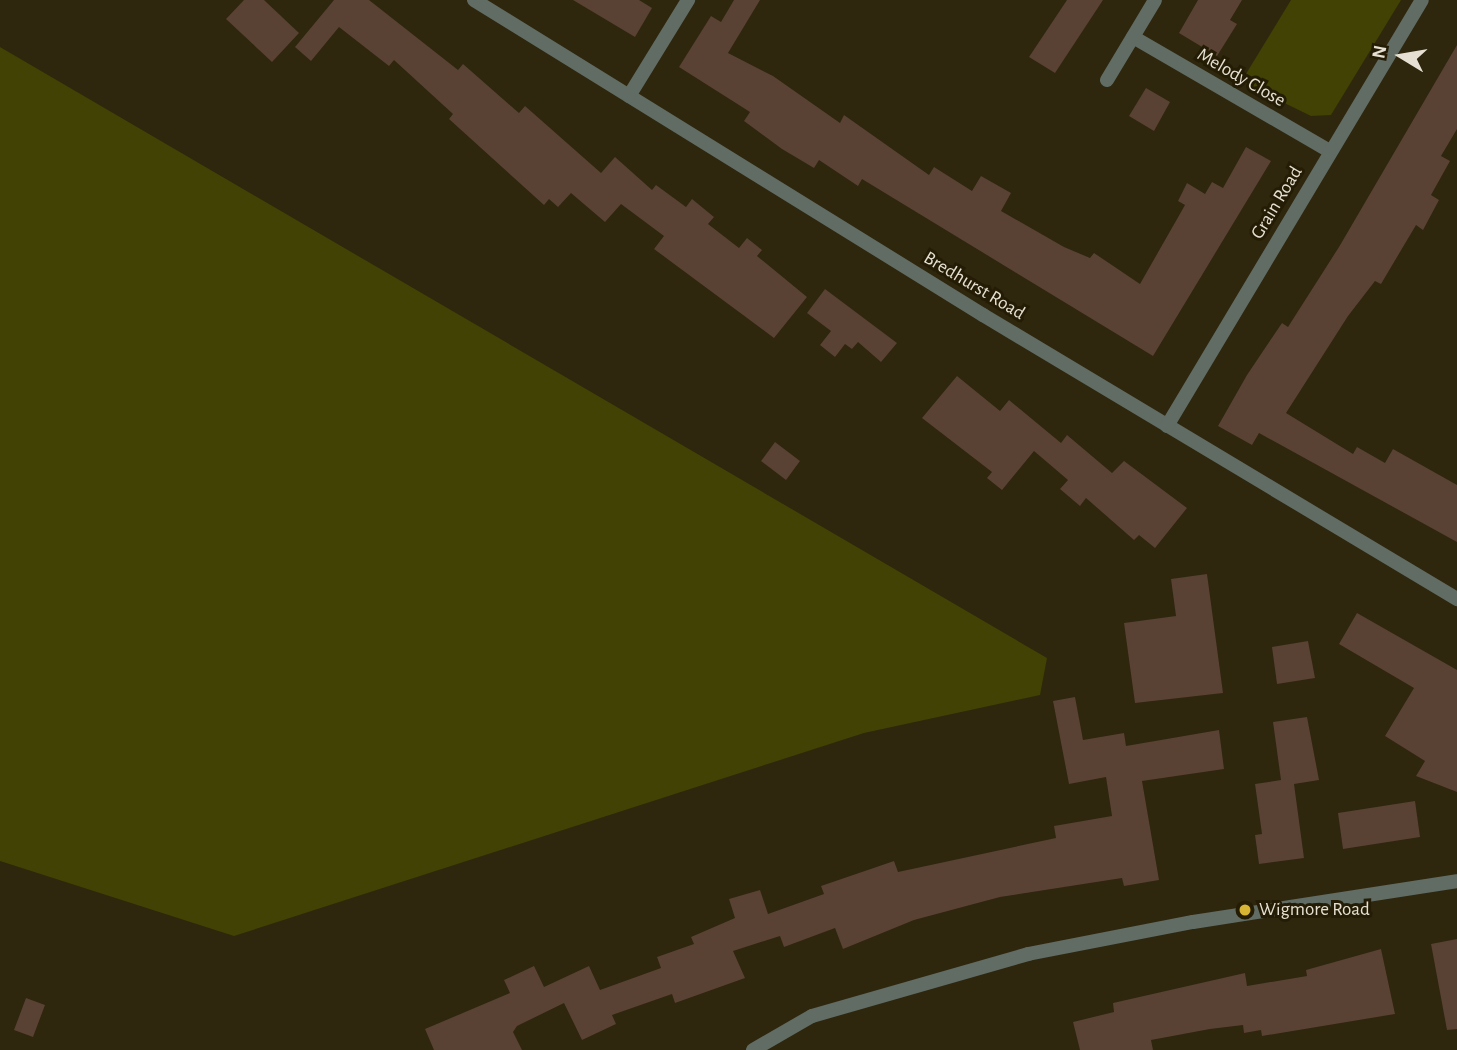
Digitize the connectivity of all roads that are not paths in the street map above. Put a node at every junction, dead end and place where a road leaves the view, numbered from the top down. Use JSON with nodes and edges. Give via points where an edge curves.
{"nodes":[{"id":1,"x":474,"y":0,"type":"edge"},
{"id":2,"x":688,"y":0,"type":"edge"},
{"id":3,"x":1155,"y":0,"type":"edge"},
{"id":4,"x":1422,"y":0,"type":"edge"},
{"id":5,"x":1133,"y":37,"type":"junction"},
{"id":6,"x":1107,"y":80,"type":"dead end"},
{"id":7,"x":629,"y":96,"type":"junction"},
{"id":8,"x":1330,"y":151,"type":"junction"},
{"id":9,"x":1167,"y":426,"type":"junction"},
{"id":10,"x":1457,"y":598,"type":"edge"},
{"id":11,"x":1457,"y":881,"type":"edge"},
{"id":12,"x":753,"y":1050,"type":"edge"}],
"edges":[{"from":1,"to":7,"type":"street","name":"Bredhurst Road"},
{"from":2,"to":7,"type":"street"},
{"from":3,"to":5,"type":"street"},
{"from":4,"to":8,"type":"street","name":"Grain Road"},
{"from":5,"to":6,"type":"street"},
{"from":5,"to":8,"type":"street","name":"Melody Close"},
{"from":7,"to":9,"type":"street","name":"Bredhurst Road"},
{"from":8,"to":9,"type":"street","name":"Grain Road"},
{"from":9,"to":10,"type":"street","name":"Bredhurst Road"},
{"from":11,"to":12,"type":"street","via":[[1182,924],[1028,954],[812,1016]]}]}
